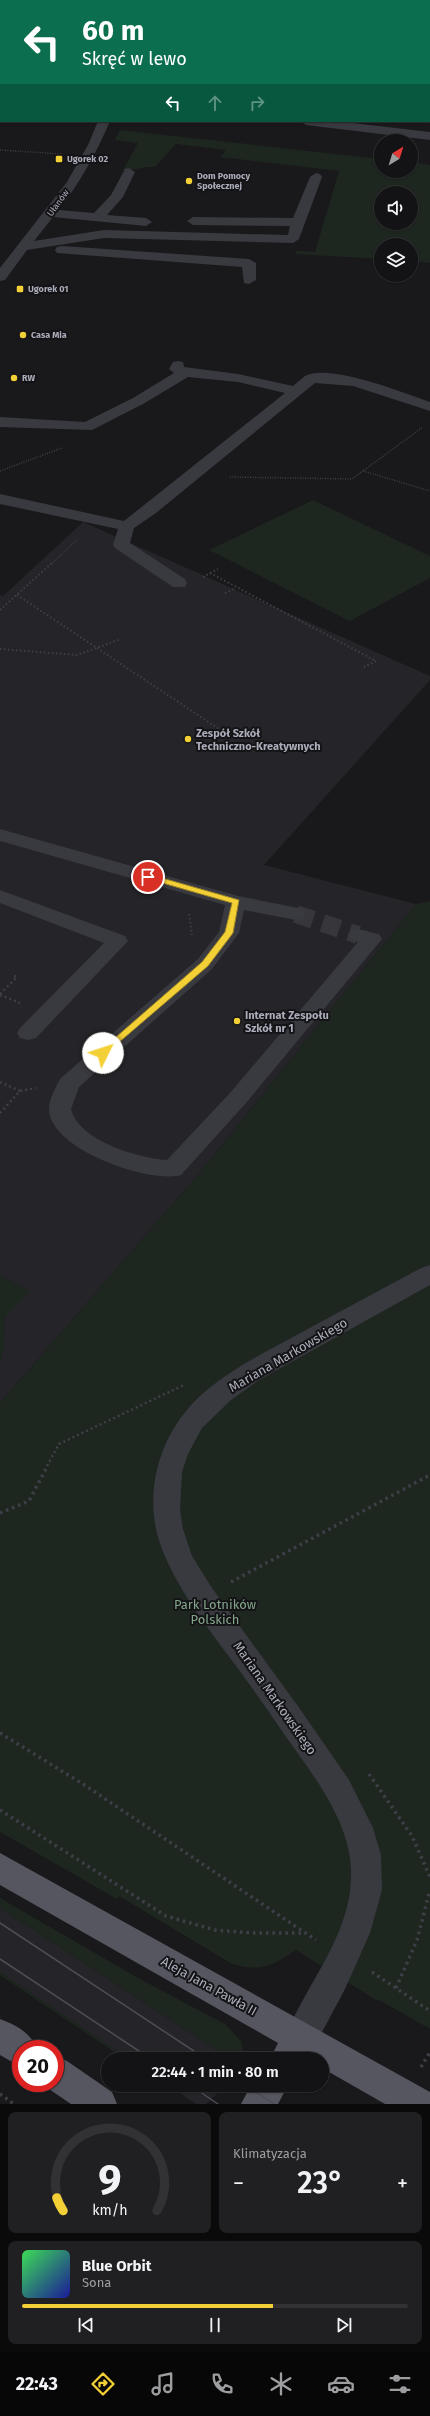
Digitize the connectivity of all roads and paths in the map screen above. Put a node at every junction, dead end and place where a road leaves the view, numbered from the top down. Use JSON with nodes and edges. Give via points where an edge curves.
{"nodes":[{"id":1,"x":104,"y":122,"type":"edge"},
{"id":2,"x":314,"y":122,"type":"edge"},
{"id":3,"x":430,"y":136,"type":"edge"},
{"id":4,"x":0,"y":150,"type":"edge"},
{"id":5,"x":66,"y":155,"type":"dead end"},
{"id":6,"x":129,"y":172,"type":"dead end"},
{"id":7,"x":316,"y":177,"type":"dead end"},
{"id":8,"x":52,"y":213,"type":"junction"},
{"id":9,"x":98,"y":217,"type":"junction"},
{"id":10,"x":193,"y":221,"type":"dead end"},
{"id":11,"x":298,"y":222,"type":"junction"},
{"id":12,"x":160,"y":224,"type":"dead end"},
{"id":13,"x":24,"y":247,"type":"junction"},
{"id":14,"x":0,"y":277,"type":"edge"},
{"id":15,"x":249,"y":280,"type":"dead end"},
{"id":16,"x":296,"y":391,"type":"junction"},
{"id":17,"x":430,"y":407,"type":"edge"},
{"id":18,"x":0,"y":422,"type":"edge"},
{"id":19,"x":424,"y":426,"type":"dead end"},
{"id":20,"x":363,"y":471,"type":"junction"},
{"id":21,"x":188,"y":479,"type":"junction"},
{"id":22,"x":430,"y":491,"type":"edge"},
{"id":23,"x":0,"y":499,"type":"edge"},
{"id":24,"x":100,"y":519,"type":"junction"},
{"id":25,"x":127,"y":526,"type":"junction"},
{"id":26,"x":210,"y":573,"type":"dead end"},
{"id":27,"x":179,"y":583,"type":"dead end"},
{"id":28,"x":237,"y":588,"type":"junction"},
{"id":29,"x":225,"y":593,"type":"dead end"},
{"id":30,"x":17,"y":595,"type":"junction"},
{"id":31,"x":0,"y":610,"type":"edge"},
{"id":32,"x":121,"y":640,"type":"dead end"},
{"id":33,"x":0,"y":649,"type":"edge"},
{"id":34,"x":95,"y":649,"type":"junction"},
{"id":35,"x":364,"y":667,"type":"dead end"},
{"id":36,"x":218,"y":729,"type":"dead end"},
{"id":37,"x":0,"y":835,"type":"edge"},
{"id":38,"x":0,"y":896,"type":"edge"},
{"id":39,"x":236,"y":902,"type":"junction"},
{"id":40,"x":296,"y":914,"type":"tunnel mouth"},
{"id":41,"x":358,"y":935,"type":"tunnel mouth"},
{"id":42,"x":13,"y":975,"type":"dead end"},
{"id":43,"x":0,"y":994,"type":"edge"},
{"id":44,"x":28,"y":1033,"type":"dead end"},
{"id":45,"x":0,"y":1082,"type":"edge"},
{"id":46,"x":20,"y":1091,"type":"dead end"},
{"id":47,"x":430,"y":1274,"type":"edge"},
{"id":48,"x":430,"y":1475,"type":"edge"},
{"id":49,"x":227,"y":1576,"type":"dead end"},
{"id":50,"x":231,"y":1582,"type":"junction"},
{"id":51,"x":236,"y":1588,"type":"dead end"},
{"id":52,"x":0,"y":1734,"type":"edge"},
{"id":53,"x":365,"y":1770,"type":"dead end"},
{"id":54,"x":0,"y":1810,"type":"edge"},
{"id":55,"x":0,"y":1868,"type":"edge"},
{"id":56,"x":430,"y":1877,"type":"edge"},
{"id":57,"x":430,"y":1890,"type":"edge"},
{"id":58,"x":304,"y":1933,"type":"junction"},
{"id":59,"x":313,"y":1938,"type":"dead end"},
{"id":60,"x":371,"y":1972,"type":"dead end"},
{"id":61,"x":396,"y":1988,"type":"junction"},
{"id":62,"x":430,"y":2011,"type":"edge"},
{"id":63,"x":0,"y":2035,"type":"edge"},
{"id":64,"x":12,"y":2044,"type":"edge"},
{"id":65,"x":294,"y":2048,"type":"edge"},
{"id":66,"x":430,"y":2052,"type":"edge"},
{"id":67,"x":426,"y":2058,"type":"dead end"},
{"id":68,"x":64,"y":2079,"type":"edge"},
{"id":69,"x":266,"y":2092,"type":"edge"},
{"id":70,"x":0,"y":2094,"type":"edge"},
{"id":71,"x":14,"y":2104,"type":"edge"},
{"id":72,"x":100,"y":2104,"type":"edge"},
{"id":73,"x":258,"y":2104,"type":"edge"},
{"id":74,"x":418,"y":2104,"type":"edge"}],
"edges":[{"from":1,"to":8,"type":"street","name":"Ułanów","via":[[94,145]]},
{"from":2,"to":3,"type":"street"},
{"from":4,"to":5,"type":"path"},
{"from":6,"to":9,"type":"street","via":[[117,197]]},
{"from":7,"to":11,"type":"street"},
{"from":8,"to":9,"type":"street"},
{"from":8,"to":13,"type":"street","name":"Ułanów"},
{"from":9,"to":12,"type":"street"},
{"from":10,"to":11,"type":"street"},
{"from":11,"to":13,"type":"street","via":[[293,240],[104,234]]},
{"from":13,"to":14,"type":"street","name":"Ułanów"},
{"from":13,"to":15,"type":"street","via":[[249,263]]},
{"from":16,"to":17,"type":"street","via":[[311,379],[325,377],[352,382]]},
{"from":16,"to":18,"type":"street","via":[[182,367],[138,401],[87,427]]},
{"from":16,"to":21,"type":"street"},
{"from":19,"to":20,"type":"path"},
{"from":20,"to":21,"type":"path","via":[[352,479],[235,476],[204,484]]},
{"from":20,"to":22,"type":"path"},
{"from":21,"to":25,"type":"street"},
{"from":23,"to":24,"type":"street"},
{"from":24,"to":25,"type":"street"},
{"from":24,"to":30,"type":"path"},
{"from":25,"to":27,"type":"street","via":[[121,545]]},
{"from":26,"to":28,"type":"path"},
{"from":28,"to":29,"type":"path"},
{"from":28,"to":35,"type":"path","via":[[376,660]]},
{"from":30,"to":31,"type":"path"},
{"from":30,"to":34,"type":"path"},
{"from":32,"to":34,"type":"path"},
{"from":33,"to":34,"type":"path","via":[[77,655]]},
{"from":34,"to":36,"type":"path"},
{"from":37,"to":39,"type":"street"},
{"from":38,"to":44,"type":"street","via":[[118,941]]},
{"from":39,"to":40,"type":"street"},
{"from":39,"to":41,"type":"street","via":[[229,933],[205,964],[69,1083],[60,1110],[65,1123],[78,1138],[145,1166],[173,1169],[238,1098],[372,939]]},
{"from":42,"to":43,"type":"path","via":[[17,977]]},
{"from":45,"to":46,"type":"path"},
{"from":47,"to":65,"type":"street","name":"Mariana Markowskiego","via":[[250,1373],[228,1388],[208,1404],[190,1425],[169,1466],[165,1495],[167,1522],[175,1548],[222,1624],[301,1733],[350,1809],[364,1846],[368,1871],[362,1914],[344,1956]]},
{"from":48,"to":50,"type":"path"},
{"from":49,"to":50,"type":"path"},
{"from":50,"to":51,"type":"path"},
{"from":52,"to":58,"type":"path","via":[[83,1784]]},
{"from":53,"to":56,"type":"path","via":[[402,1821],[425,1859]]},
{"from":54,"to":58,"type":"path","via":[[166,1916],[180,1922],[260,1934]]},
{"from":55,"to":65,"type":"main road","name":"Aleja Jana Pawła II"},
{"from":57,"to":61,"type":"path","via":[[426,1916],[414,1951]]},
{"from":58,"to":59,"type":"path"},
{"from":60,"to":61,"type":"path"},
{"from":61,"to":62,"type":"path"},
{"from":63,"to":64,"type":"main road"},
{"from":65,"to":74,"type":"main road","name":"Aleja Jana Pawła II"},
{"from":66,"to":67,"type":"path"},
{"from":68,"to":72,"type":"main road"},
{"from":69,"to":73,"type":"main road"},
{"from":70,"to":71,"type":"path"}]}
